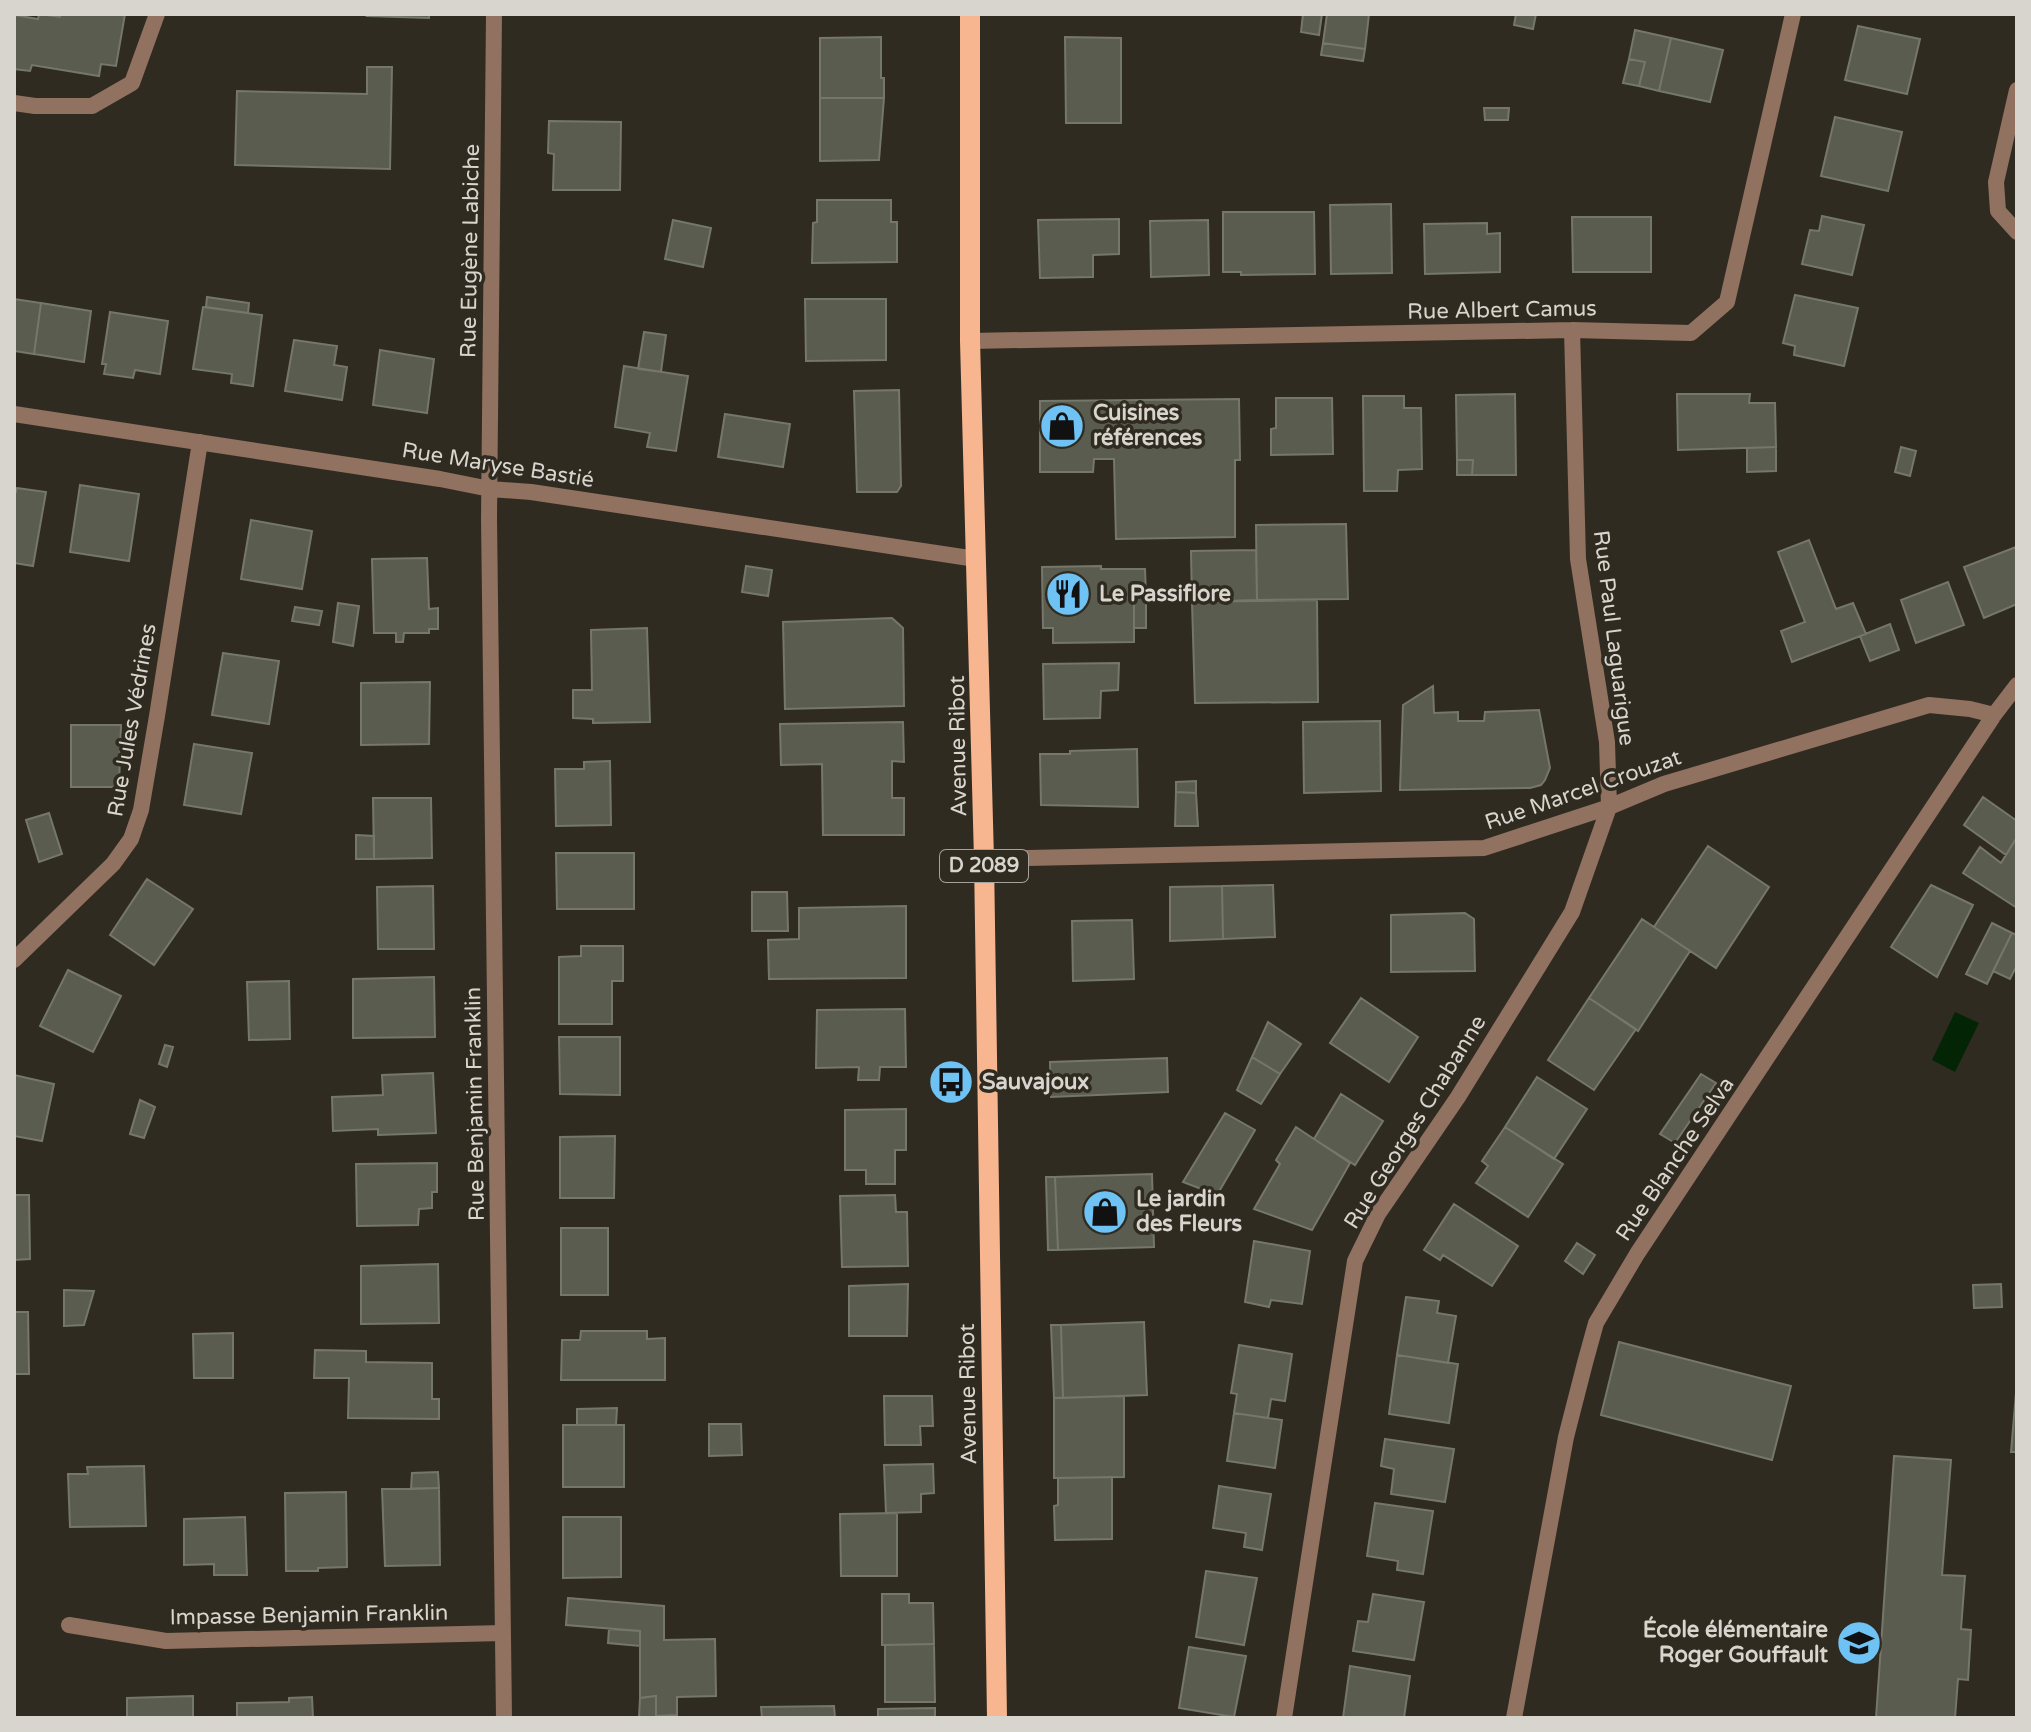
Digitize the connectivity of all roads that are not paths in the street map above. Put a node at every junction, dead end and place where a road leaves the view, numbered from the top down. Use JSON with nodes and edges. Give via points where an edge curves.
{"nodes":[{"id":1,"x":157,"y":14,"type":"edge"},
{"id":2,"x":494,"y":14,"type":"edge"},
{"id":3,"x":970,"y":14,"type":"edge"},
{"id":4,"x":1793,"y":14,"type":"edge"},
{"id":5,"x":2017,"y":90,"type":"edge"},
{"id":6,"x":14,"y":103,"type":"edge"},
{"id":7,"x":2017,"y":232,"type":"edge"},
{"id":8,"x":1572,"y":330,"type":"junction"},
{"id":9,"x":970,"y":341,"type":"junction"},
{"id":10,"x":14,"y":414,"type":"edge"},
{"id":11,"x":200,"y":442,"type":"junction"},
{"id":12,"x":490,"y":489,"type":"junction"},
{"id":13,"x":976,"y":559,"type":"junction"},
{"id":14,"x":2017,"y":685,"type":"edge"},
{"id":15,"x":1994,"y":715,"type":"junction"},
{"id":16,"x":1609,"y":807,"type":"junction"},
{"id":17,"x":984,"y":859,"type":"junction"},
{"id":18,"x":14,"y":960,"type":"edge"},
{"id":19,"x":69,"y":1625,"type":"dead end"},
{"id":20,"x":503,"y":1633,"type":"junction"},
{"id":21,"x":504,"y":1718,"type":"edge"},
{"id":22,"x":997,"y":1718,"type":"edge"},
{"id":23,"x":1284,"y":1718,"type":"edge"},
{"id":24,"x":1514,"y":1718,"type":"edge"}],
"edges":[{"from":1,"to":6,"type":"street","via":[[132,83],[92,106]]},
{"from":2,"to":12,"type":"street","name":"Rue Eugène Labiche"},
{"from":3,"to":9,"type":"main road","name":"Avenue Ribot","number":"D 2089"},
{"from":4,"to":8,"type":"street","name":"Rue Albert Camus","via":[[1727,302],[1691,333]]},
{"from":5,"to":7,"type":"street","via":[[1996,182],[1998,211]]},
{"from":8,"to":9,"type":"street","name":"Rue Albert Camus"},
{"from":8,"to":16,"type":"street","name":"Rue Paul Laguarigue","via":[[1578,559],[1607,742]]},
{"from":9,"to":13,"type":"main road","name":"Avenue Ribot","number":"D 2089"},
{"from":10,"to":11,"type":"street","name":"Rue Maryse Bastié"},
{"from":11,"to":12,"type":"street","name":"Rue Maryse Bastié"},
{"from":11,"to":18,"type":"street","name":"Rue Jules Védrines","via":[[155,732],[131,839],[113,864]]},
{"from":12,"to":13,"type":"street","name":"Rue Maryse Bastié"},
{"from":12,"to":20,"type":"street","name":"Rue Benjamin Franklin"},
{"from":13,"to":17,"type":"main road","name":"Avenue Ribot","number":"D 2089"},
{"from":14,"to":15,"type":"street","name":"Rue Blanche Selva"},
{"from":15,"to":16,"type":"street","name":"Rue Marcel Crouzat","via":[[1929,705],[1664,784]]},
{"from":15,"to":24,"type":"street","name":"Rue Blanche Selva","via":[[1596,1323],[1566,1437]]},
{"from":16,"to":17,"type":"street","name":"Rue Marcel Crouzat","via":[[1484,848]]},
{"from":16,"to":23,"type":"street","name":"Rue Georges Chabanne","via":[[1572,912],[1458,1097],[1378,1214],[1355,1261]]},
{"from":17,"to":22,"type":"main road","name":"Avenue Ribot","number":"D 2089"},
{"from":19,"to":20,"type":"street","name":"Impasse Benjamin Franklin","via":[[166,1641]]},
{"from":20,"to":21,"type":"street","name":"Rue Benjamin Franklin"}]}
